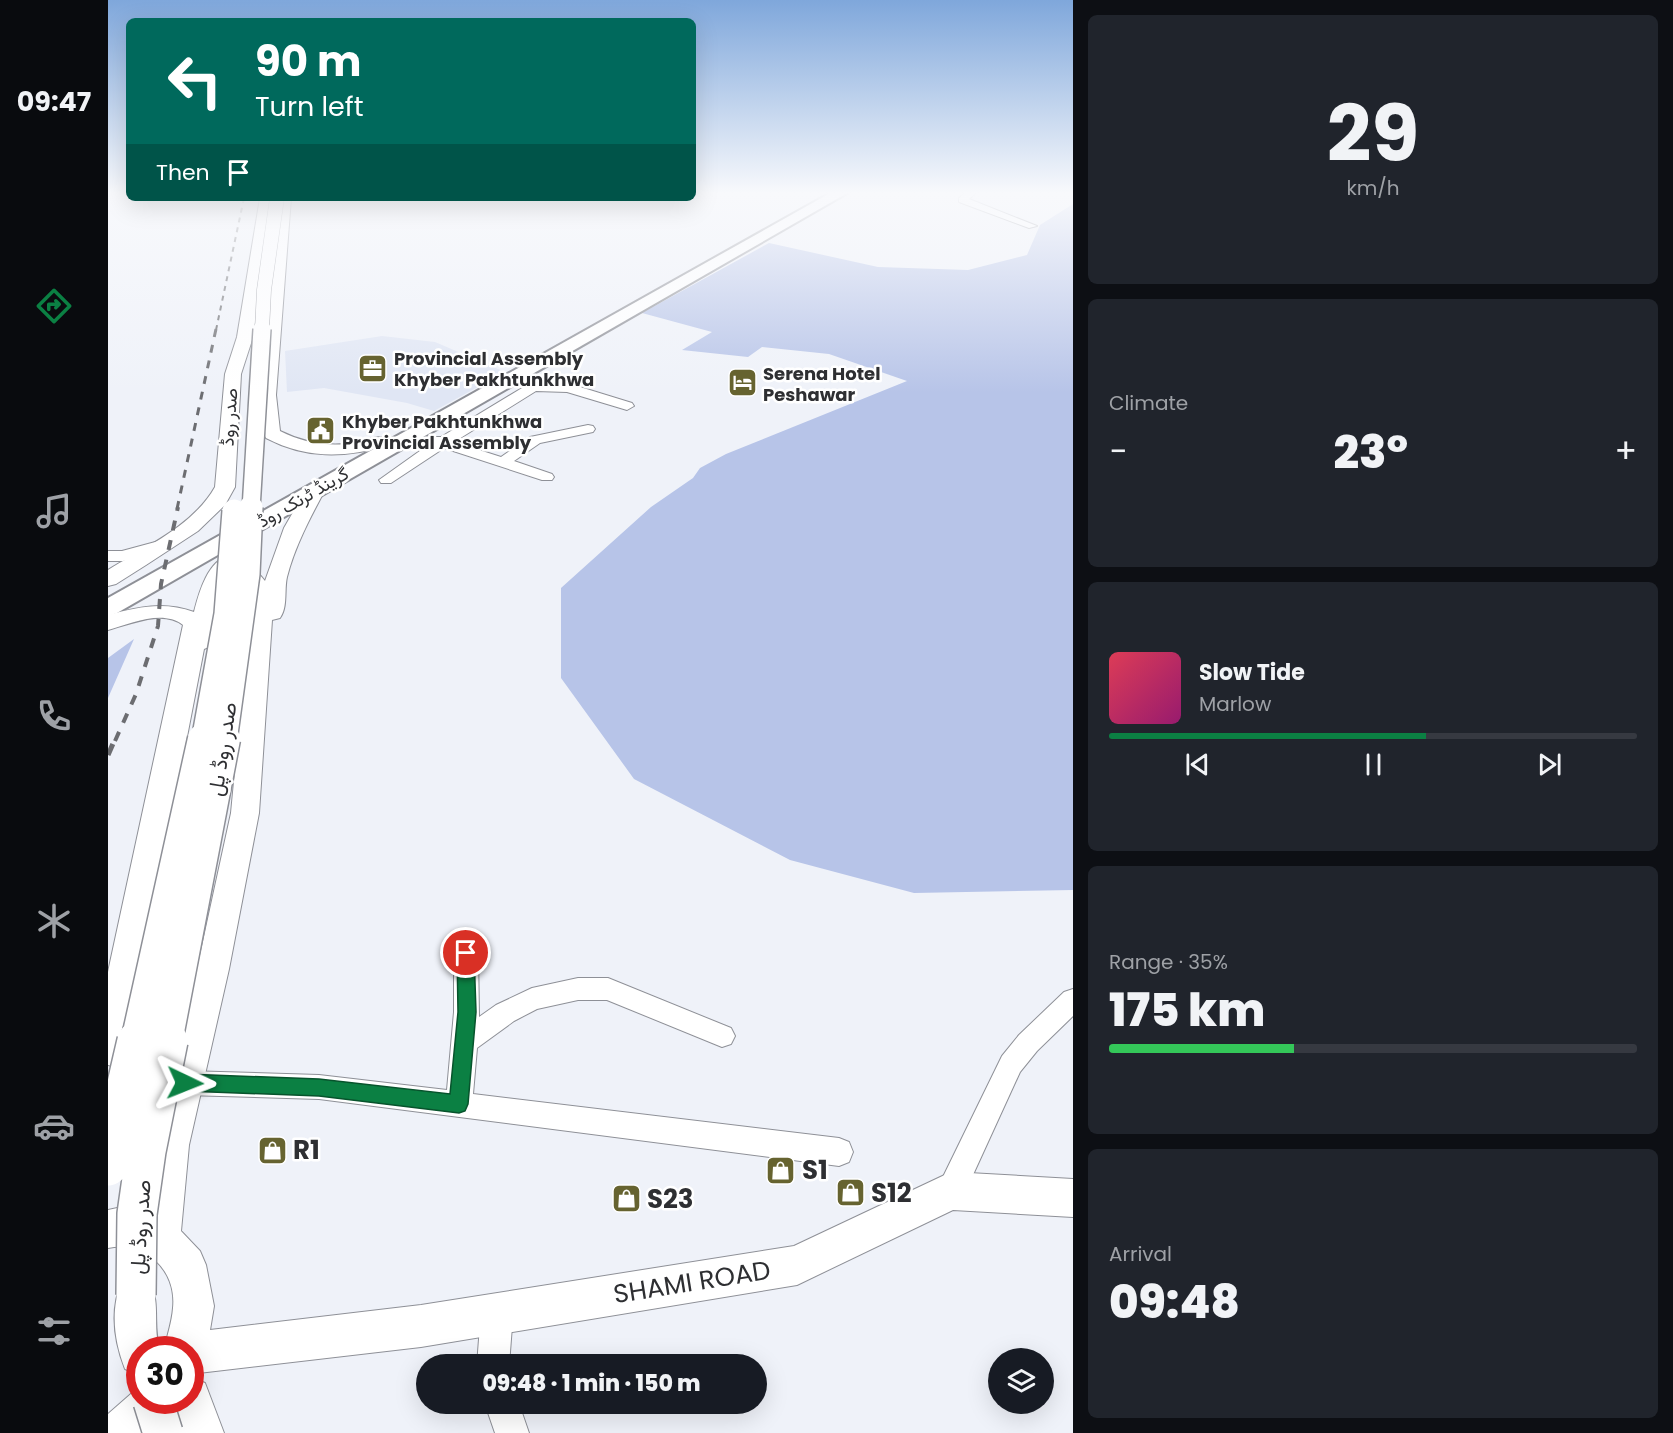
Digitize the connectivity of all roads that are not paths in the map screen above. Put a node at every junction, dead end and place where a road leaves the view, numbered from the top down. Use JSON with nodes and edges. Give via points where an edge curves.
{"nodes":[{"id":1,"x":258,"y":259,"type":"edge"},
{"id":2,"x":268,"y":259,"type":"edge"},
{"id":3,"x":279,"y":259,"type":"edge"},
{"id":4,"x":711,"y":259,"type":"edge"},
{"id":5,"x":720,"y":259,"type":"edge"},
{"id":6,"x":571,"y":340,"type":"junction"},
{"id":7,"x":247,"y":346,"type":"junction"},
{"id":8,"x":627,"y":406,"type":"dead end"},
{"id":9,"x":588,"y":429,"type":"dead end"},
{"id":10,"x":416,"y":433,"type":"junction"},
{"id":11,"x":380,"y":442,"type":"junction"},
{"id":12,"x":443,"y":442,"type":"junction"},
{"id":13,"x":503,"y":462,"type":"junction"},
{"id":14,"x":547,"y":477,"type":"dead end"},
{"id":15,"x":386,"y":480,"type":"dead end"},
{"id":16,"x":315,"y":490,"type":"junction"},
{"id":17,"x":242,"y":520,"type":"junction"},
{"id":18,"x":195,"y":524,"type":"junction"},
{"id":19,"x":159,"y":546,"type":"junction"},
{"id":20,"x":108,"y":556,"type":"edge"},
{"id":21,"x":239,"y":568,"type":"junction"},
{"id":22,"x":108,"y":579,"type":"edge"},
{"id":23,"x":108,"y":595,"type":"edge"},
{"id":24,"x":108,"y":608,"type":"edge"},
{"id":25,"x":108,"y":622,"type":"edge"},
{"id":26,"x":466,"y":953,"type":"dead end"},
{"id":27,"x":128,"y":959,"type":"junction"},
{"id":28,"x":213,"y":969,"type":"junction"},
{"id":29,"x":1073,"y":1000,"type":"edge"},
{"id":30,"x":108,"y":1024,"type":"edge"},
{"id":31,"x":722,"y":1036,"type":"dead end"},
{"id":32,"x":108,"y":1042,"type":"edge"},
{"id":33,"x":465,"y":1042,"type":"junction"},
{"id":34,"x":195,"y":1043,"type":"junction"},
{"id":35,"x":185,"y":1083,"type":"junction"},
{"id":36,"x":459,"y":1104,"type":"junction"},
{"id":37,"x":839,"y":1152,"type":"dead end"},
{"id":38,"x":108,"y":1166,"type":"edge"},
{"id":39,"x":951,"y":1191,"type":"junction"},
{"id":40,"x":1073,"y":1198,"type":"edge"},
{"id":41,"x":108,"y":1228,"type":"edge"},
{"id":42,"x":161,"y":1238,"type":"junction"},
{"id":43,"x":497,"y":1313,"type":"junction"},
{"id":44,"x":136,"y":1336,"type":"edge"},
{"id":45,"x":188,"y":1336,"type":"edge"},
{"id":46,"x":204,"y":1351,"type":"edge"},
{"id":47,"x":495,"y":1354,"type":"edge"},
{"id":48,"x":140,"y":1414,"type":"edge"},
{"id":49,"x":158,"y":1414,"type":"edge"},
{"id":50,"x":195,"y":1414,"type":"edge"},
{"id":51,"x":504,"y":1414,"type":"edge"},
{"id":52,"x":108,"y":1419,"type":"edge"},
{"id":53,"x":112,"y":1433,"type":"edge"},
{"id":54,"x":120,"y":1433,"type":"edge"},
{"id":55,"x":164,"y":1433,"type":"edge"},
{"id":56,"x":202,"y":1433,"type":"edge"},
{"id":57,"x":512,"y":1433,"type":"edge"}],
"edges":[{"from":1,"to":7,"type":"main road","name":"صدر روڈ"},
{"from":2,"to":21,"type":"main road","name":"صدر روڈ پل","bridge":true,"via":[[251,496]]},
{"from":3,"to":11,"type":"main road","name":"صدر روڈ","via":[[267,395],[272,434],[312,450],[349,451]]},
{"from":4,"to":6,"type":"highway","name":"گرینڈ ٹرنک روڈ"},
{"from":5,"to":6,"type":"highway","name":"گرینڈ ٹرنک روڈ"},
{"from":6,"to":10,"type":"highway","name":"گرینڈ ٹرنک روڈ"},
{"from":6,"to":11,"type":"highway","name":"گرینڈ ٹرنک روڈ"},
{"from":7,"to":18,"type":"main road","name":"صدر روڈ","via":[[236,362],[231,390],[225,487],[218,503]]},
{"from":7,"to":21,"type":"main road","name":"صدر روڈ پل","bridge":true},
{"from":8,"to":12,"type":"street","via":[[558,386],[539,386]]},
{"from":9,"to":13,"type":"street","via":[[535,440]]},
{"from":10,"to":12,"type":"street"},
{"from":10,"to":16,"type":"highway","name":"گرینڈ ٹرنک روڈ"},
{"from":11,"to":17,"type":"highway","name":"گرینڈ ٹرنک روڈ"},
{"from":12,"to":13,"type":"street"},
{"from":12,"to":15,"type":"street"},
{"from":13,"to":14,"type":"street"},
{"from":16,"to":24,"type":"highway","name":"گرینڈ ٹرنک روڈ"},
{"from":16,"to":28,"type":"main road","via":[[294,528],[276,578],[245,892]]},
{"from":17,"to":18,"type":"main road"},
{"from":17,"to":23,"type":"highway","name":"گرینڈ ٹرنک روڈ"},
{"from":18,"to":19,"type":"main road","name":"صدر روڈ"},
{"from":19,"to":20,"type":"street"},
{"from":19,"to":22,"type":"main road","name":"صدر روڈ"},
{"from":21,"to":27,"type":"main road","via":[[219,572],[211,588],[175,823],[159,885]]},
{"from":21,"to":28,"type":"main road","via":[[263,593],[245,813]]},
{"from":21,"to":38,"type":"main road","name":"صدر روڈ پل","bridge":true,"via":[[226,614],[195,785]]},
{"from":21,"to":44,"type":"main road","name":"صدر روڈ پل","bridge":true,"via":[[222,762],[137,1214]]},
{"from":25,"to":27,"type":"main road","via":[[166,612],[195,623]]},
{"from":26,"to":33,"type":"street"},
{"from":27,"to":30,"type":"main road"},
{"from":28,"to":34,"type":"main road"},
{"from":29,"to":39,"type":"street","via":[[1011,1064]]},
{"from":31,"to":33,"type":"street","via":[[608,989],[578,989],[532,999]]},
{"from":32,"to":34,"type":"main road","via":[[118,1053],[141,1059],[168,1056]]},
{"from":33,"to":36,"type":"street"},
{"from":34,"to":35,"type":"main road"},
{"from":35,"to":36,"type":"street","via":[[319,1087]]},
{"from":35,"to":42,"type":"main road","via":[[171,1145]]},
{"from":36,"to":37,"type":"street"},
{"from":39,"to":40,"type":"main road"},
{"from":39,"to":43,"type":"main road","name":"SHAMI ROAD","via":[[797,1264]]},
{"from":41,"to":42,"type":"main road","via":[[122,1226]]},
{"from":42,"to":45,"type":"main road","via":[[186,1265],[194,1306]]},
{"from":43,"to":46,"type":"main road","name":"SHAMI ROAD","via":[[421,1326]]},
{"from":43,"to":47,"type":"street"},
{"from":48,"to":54,"type":"main road"},
{"from":49,"to":55,"type":"main road","bridge":true},
{"from":50,"to":56,"type":"main road"},
{"from":51,"to":57,"type":"street"},
{"from":52,"to":53,"type":"main road"}]}
